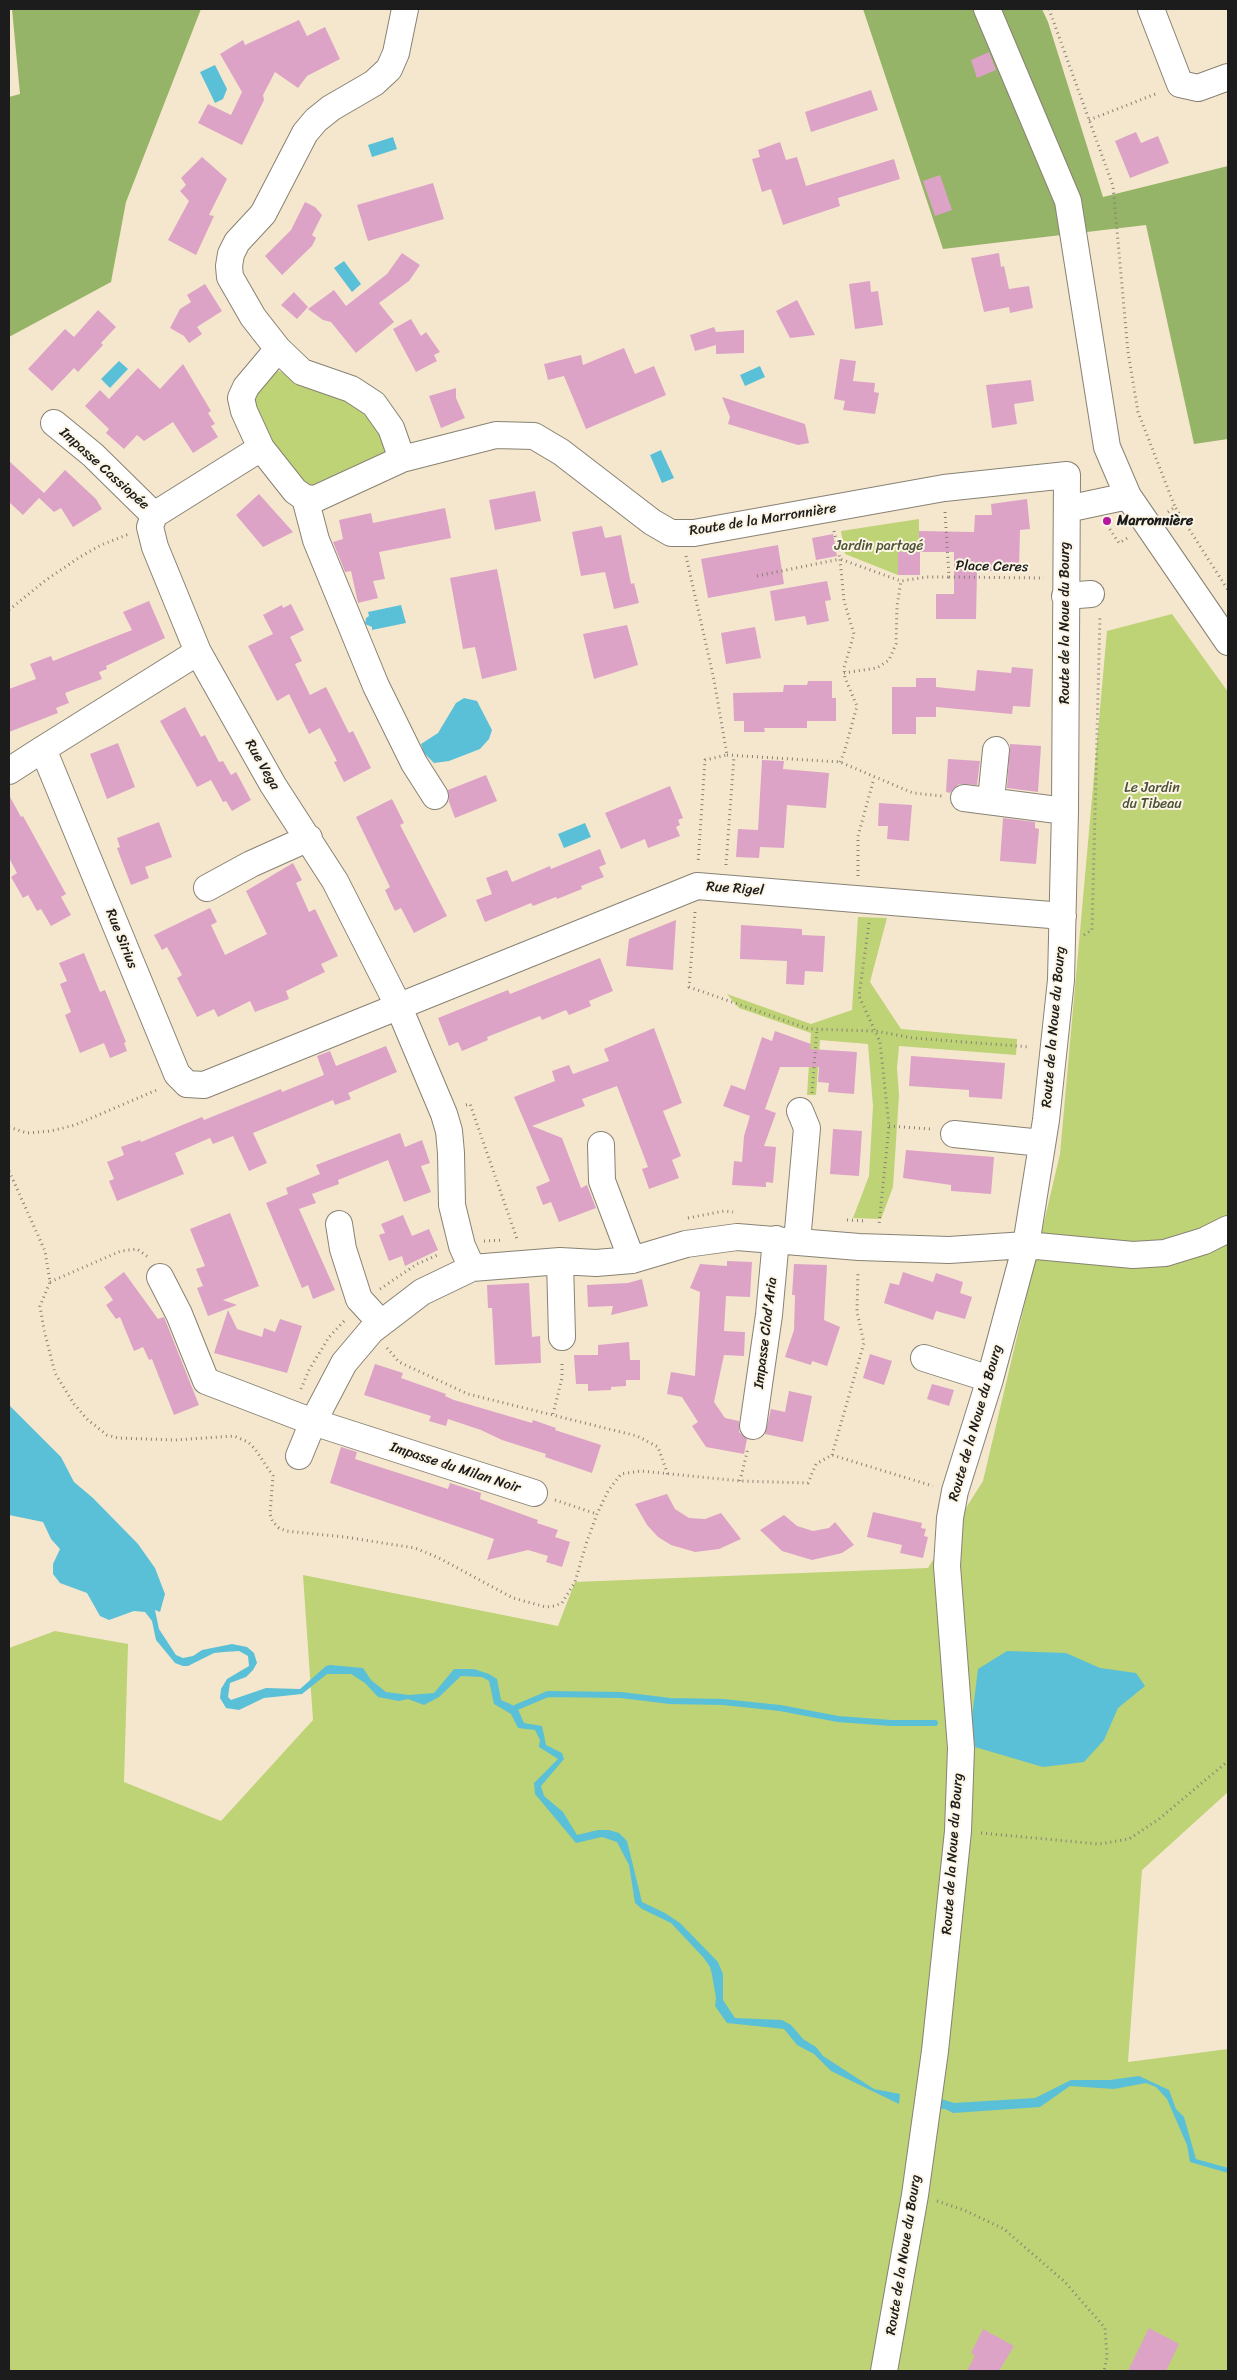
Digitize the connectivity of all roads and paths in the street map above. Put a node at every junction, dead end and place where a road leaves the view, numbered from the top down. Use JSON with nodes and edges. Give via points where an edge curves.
{"nodes":[{"id":1,"x":405,"y":9,"type":"edge"},
{"id":2,"x":987,"y":9,"type":"edge"},
{"id":3,"x":1049,"y":9,"type":"edge"},
{"id":4,"x":1151,"y":9,"type":"edge"},
{"id":5,"x":1228,"y":77,"type":"edge"},
{"id":6,"x":1180,"y":84,"type":"junction"},
{"id":7,"x":1089,"y":120,"type":"junction"},
{"id":8,"x":278,"y":349,"type":"junction"},
{"id":9,"x":54,"y":423,"type":"dead end"},
{"id":10,"x":261,"y":448,"type":"junction"},
{"id":11,"x":402,"y":459,"type":"junction"},
{"id":12,"x":1067,"y":475,"type":"joint"},
{"id":13,"x":944,"y":488,"type":"junction"},
{"id":14,"x":1128,"y":496,"type":"junction"},
{"id":15,"x":305,"y":498,"type":"junction"},
{"id":16,"x":1175,"y":507,"type":"dead end"},
{"id":17,"x":1067,"y":509,"type":"junction"},
{"id":18,"x":830,"y":510,"type":"junction"},
{"id":19,"x":152,"y":521,"type":"junction"},
{"id":20,"x":683,"y":533,"type":"junction"},
{"id":21,"x":840,"y":559,"type":"junction"},
{"id":22,"x":757,"y":576,"type":"dead end"},
{"id":23,"x":949,"y":578,"type":"junction"},
{"id":24,"x":901,"y":581,"type":"junction"},
{"id":25,"x":1065,"y":587,"type":"junction"},
{"id":26,"x":1095,"y":603,"type":"joint"},
{"id":27,"x":9,"y":610,"type":"edge"},
{"id":28,"x":1228,"y":642,"type":"edge"},
{"id":29,"x":198,"y":652,"type":"junction"},
{"id":30,"x":844,"y":673,"type":"junction"},
{"id":31,"x":43,"y":749,"type":"junction"},
{"id":32,"x":996,"y":750,"type":"dead end"},
{"id":33,"x":727,"y":755,"type":"junction"},
{"id":34,"x":734,"y":756,"type":"junction"},
{"id":35,"x":840,"y":762,"type":"junction"},
{"id":36,"x":9,"y":771,"type":"edge"},
{"id":37,"x":874,"y":778,"type":"junction"},
{"id":38,"x":435,"y":796,"type":"dead end"},
{"id":39,"x":964,"y":798,"type":"joint"},
{"id":40,"x":991,"y":800,"type":"junction"},
{"id":41,"x":1065,"y":811,"type":"junction"},
{"id":42,"x":309,"y":838,"type":"junction"},
{"id":43,"x":697,"y":886,"type":"junction"},
{"id":44,"x":207,"y":888,"type":"dead end"},
{"id":45,"x":725,"y":888,"type":"junction"},
{"id":46,"x":863,"y":899,"type":"junction"},
{"id":47,"x":1063,"y":926,"type":"junction"},
{"id":48,"x":398,"y":1005,"type":"junction"},
{"id":49,"x":817,"y":1029,"type":"junction"},
{"id":50,"x":875,"y":1031,"type":"junction"},
{"id":51,"x":1054,"y":1049,"type":"junction"},
{"id":52,"x":182,"y":1080,"type":"junction"},
{"id":53,"x":800,"y":1111,"type":"joint"},
{"id":54,"x":444,"y":1114,"type":"junction"},
{"id":55,"x":889,"y":1126,"type":"junction"},
{"id":56,"x":9,"y":1127,"type":"edge"},
{"id":57,"x":954,"y":1134,"type":"joint"},
{"id":58,"x":1042,"y":1143,"type":"junction"},
{"id":59,"x":601,"y":1145,"type":"dead end"},
{"id":60,"x":9,"y":1171,"type":"edge"},
{"id":61,"x":339,"y":1224,"type":"dead end"},
{"id":62,"x":1228,"y":1229,"type":"edge"},
{"id":63,"x":517,"y":1239,"type":"dead end"},
{"id":64,"x":786,"y":1241,"type":"junction"},
{"id":65,"x":1026,"y":1246,"type":"junction"},
{"id":66,"x":859,"y":1247,"type":"junction"},
{"id":67,"x":560,"y":1260,"type":"junction"},
{"id":68,"x":632,"y":1260,"type":"junction"},
{"id":69,"x":472,"y":1268,"type":"junction"},
{"id":70,"x":160,"y":1277,"type":"joint"},
{"id":71,"x":50,"y":1282,"type":"junction"},
{"id":72,"x":376,"y":1327,"type":"junction"},
{"id":73,"x":562,"y":1337,"type":"joint"},
{"id":74,"x":924,"y":1358,"type":"dead end"},
{"id":75,"x":990,"y":1379,"type":"junction"},
{"id":76,"x":552,"y":1414,"type":"junction"},
{"id":77,"x":313,"y":1422,"type":"junction"},
{"id":78,"x":753,"y":1426,"type":"joint"},
{"id":79,"x":299,"y":1456,"type":"dead end"},
{"id":80,"x":832,"y":1456,"type":"junction"},
{"id":81,"x":668,"y":1475,"type":"junction"},
{"id":82,"x":740,"y":1481,"type":"junction"},
{"id":83,"x":955,"y":1491,"type":"junction"},
{"id":84,"x":534,"y":1493,"type":"joint"},
{"id":85,"x":597,"y":1514,"type":"junction"},
{"id":86,"x":1228,"y":1761,"type":"edge"},
{"id":87,"x":958,"y":1831,"type":"junction"},
{"id":88,"x":915,"y":2195,"type":"junction"},
{"id":89,"x":884,"y":2371,"type":"edge"},
{"id":90,"x":1104,"y":2371,"type":"edge"}],
"edges":[{"from":1,"to":8,"type":"street","via":[[396,53],[389,69],[374,83],[331,108],[305,133],[264,214],[237,242],[231,254],[230,276],[253,317]]},
{"from":2,"to":14,"type":"street","via":[[1068,201],[1107,447]]},
{"from":3,"to":7,"type":"path"},
{"from":4,"to":6,"type":"street"},
{"from":5,"to":6,"type":"street","via":[[1198,88]]},
{"from":6,"to":7,"type":"path"},
{"from":7,"to":16,"type":"path","via":[[1114,186],[1128,352],[1138,412]]},
{"from":8,"to":10,"type":"street","via":[[246,387],[242,398],[244,411]]},
{"from":8,"to":11,"type":"street","via":[[302,372],[351,389],[374,404],[391,428]]},
{"from":9,"to":19,"type":"street","name":"Impasse Cassiopée","via":[[93,455]]},
{"from":10,"to":15,"type":"street","via":[[295,491]]},
{"from":10,"to":19,"type":"street"},
{"from":11,"to":15,"type":"street","name":"Route de la Marronnière","via":[[315,499]]},
{"from":11,"to":20,"type":"street","name":"Route de la Marronnière","via":[[496,435],[534,436],[561,452],[652,522],[671,533]]},
{"from":12,"to":13,"type":"street","name":"Route de la Marronnière"},
{"from":12,"to":17,"type":"street","name":"Route de la Noue du Bourg"},
{"from":13,"to":18,"type":"street","name":"Route de la Marronnière"},
{"from":13,"to":23,"type":"path","name":"Place Ceres"},
{"from":14,"to":17,"type":"street"},
{"from":14,"to":28,"type":"street"},
{"from":15,"to":38,"type":"street","via":[[316,540],[376,686],[414,763]]},
{"from":17,"to":25,"type":"street","name":"Route de la Noue du Bourg"},
{"from":18,"to":20,"type":"street","name":"Route de la Marronnière"},
{"from":18,"to":21,"type":"path"},
{"from":19,"to":27,"type":"path","via":[[100,545],[46,580]]},
{"from":19,"to":29,"type":"street","name":"Rue Vega","via":[[155,547]]},
{"from":20,"to":33,"type":"path"},
{"from":21,"to":22,"type":"path"},
{"from":21,"to":24,"type":"path"},
{"from":21,"to":30,"type":"path","via":[[844,601],[854,634]]},
{"from":23,"to":24,"type":"path"},
{"from":23,"to":25,"type":"path","name":"Place Ceres"},
{"from":24,"to":30,"type":"path","via":[[896,644],[889,660],[878,668]]},
{"from":25,"to":26,"type":"street"},
{"from":25,"to":41,"type":"street","name":"Route de la Noue du Bourg"},
{"from":26,"to":47,"type":"path","via":[[1092,930],[1087,935]]},
{"from":29,"to":31,"type":"street"},
{"from":29,"to":42,"type":"street","name":"Rue Vega","via":[[273,785]]},
{"from":30,"to":35,"type":"path","via":[[857,706]]},
{"from":31,"to":36,"type":"street"},
{"from":31,"to":52,"type":"street","name":"Rue Sirius"},
{"from":32,"to":40,"type":"street"},
{"from":33,"to":34,"type":"path"},
{"from":33,"to":43,"type":"path","via":[[705,760]]},
{"from":34,"to":35,"type":"path"},
{"from":34,"to":45,"type":"path"},
{"from":35,"to":37,"type":"path"},
{"from":37,"to":39,"type":"path","via":[[914,793]]},
{"from":37,"to":46,"type":"path","via":[[858,836]]},
{"from":39,"to":40,"type":"street"},
{"from":40,"to":41,"type":"street"},
{"from":41,"to":47,"type":"street","name":"Route de la Noue du Bourg"},
{"from":42,"to":44,"type":"street"},
{"from":42,"to":48,"type":"street","name":"Rue Vega"},
{"from":43,"to":45,"type":"street","name":"Rue Rigel"},
{"from":43,"to":48,"type":"street","name":"Rue Rigel"},
{"from":43,"to":49,"type":"path","via":[[689,987]]},
{"from":45,"to":46,"type":"street","name":"Rue Rigel"},
{"from":46,"to":47,"type":"street","name":"Rue Rigel"},
{"from":46,"to":50,"type":"path","via":[[859,996]]},
{"from":47,"to":51,"type":"street","name":"Route de la Noue du Bourg"},
{"from":48,"to":52,"type":"street","via":[[204,1085],[195,1086]]},
{"from":48,"to":54,"type":"street","name":"Rue Vega"},
{"from":49,"to":50,"type":"path"},
{"from":49,"to":53,"type":"path","via":[[811,1102]]},
{"from":50,"to":51,"type":"path","via":[[913,1038]]},
{"from":50,"to":55,"type":"path","via":[[880,1042]]},
{"from":51,"to":58,"type":"street","name":"Route de la Noue du Bourg"},
{"from":52,"to":56,"type":"path","via":[[59,1129],[27,1132]]},
{"from":53,"to":64,"type":"street","name":"Impasse Clod'Aria","via":[[807,1128]]},
{"from":54,"to":63,"type":"path","via":[[470,1104]]},
{"from":54,"to":69,"type":"street","name":"Rue Vega","via":[[451,1153],[452,1205],[462,1246]]},
{"from":55,"to":57,"type":"path"},
{"from":55,"to":66,"type":"path","via":[[879,1228]]},
{"from":57,"to":58,"type":"street"},
{"from":58,"to":65,"type":"street","name":"Route de la Noue du Bourg"},
{"from":59,"to":68,"type":"street","via":[[602,1181]]},
{"from":60,"to":71,"type":"path","via":[[45,1251]]},
{"from":61,"to":72,"type":"street","via":[[343,1249],[359,1299]]},
{"from":62,"to":65,"type":"street","via":[[1204,1241],[1165,1253],[1133,1255]]},
{"from":64,"to":66,"type":"street"},
{"from":64,"to":68,"type":"street","via":[[736,1237],[686,1244]]},
{"from":64,"to":78,"type":"street","name":"Impasse Clod'Aria","via":[[769,1315]]},
{"from":65,"to":66,"type":"street","via":[[949,1250]]},
{"from":65,"to":75,"type":"street","name":"Route de la Noue du Bourg"},
{"from":66,"to":80,"type":"path","via":[[857,1312],[864,1343]]},
{"from":67,"to":68,"type":"street","via":[[596,1263]]},
{"from":67,"to":69,"type":"street"},
{"from":67,"to":73,"type":"street"},
{"from":69,"to":72,"type":"street","via":[[422,1292]]},
{"from":70,"to":71,"type":"path","via":[[147,1255],[137,1249],[121,1251]]},
{"from":70,"to":77,"type":"street","name":"Impasse du Milan Noir","via":[[206,1380]]},
{"from":71,"to":85,"type":"path","via":[[40,1306],[55,1373],[88,1420],[118,1438],[176,1440],[234,1436],[248,1442],[273,1476],[270,1514],[273,1522],[286,1531],[415,1548],[513,1598],[546,1607],[562,1603],[575,1582]]},
{"from":72,"to":76,"type":"path","via":[[399,1362],[468,1394]]},
{"from":72,"to":77,"type":"street","via":[[344,1363]]},
{"from":73,"to":76,"type":"path","via":[[562,1378]]},
{"from":74,"to":75,"type":"street"},
{"from":75,"to":83,"type":"street","name":"Route de la Noue du Bourg"},
{"from":76,"to":81,"type":"path","via":[[636,1436],[658,1447]]},
{"from":77,"to":79,"type":"street"},
{"from":77,"to":84,"type":"street","name":"Impasse du Milan Noir"},
{"from":78,"to":82,"type":"path"},
{"from":80,"to":82,"type":"path","via":[[816,1464],[808,1483]]},
{"from":80,"to":83,"type":"path"},
{"from":81,"to":82,"type":"path"},
{"from":81,"to":85,"type":"path","via":[[641,1471],[621,1474]]},
{"from":83,"to":87,"type":"street","name":"Route de la Noue du Bourg","via":[[947,1566],[960,1748]]},
{"from":84,"to":85,"type":"path","name":"Impasse du Milan Noir"},
{"from":86,"to":87,"type":"path","via":[[1159,1820],[1128,1839],[1099,1844]]},
{"from":87,"to":88,"type":"street","name":"Route de la Noue du Bourg","via":[[935,2051]]},
{"from":88,"to":89,"type":"street","name":"Route de la Noue du Bourg"},
{"from":88,"to":90,"type":"path","via":[[964,2210],[1004,2229],[1065,2282],[1105,2328],[1107,2357]]}]}
